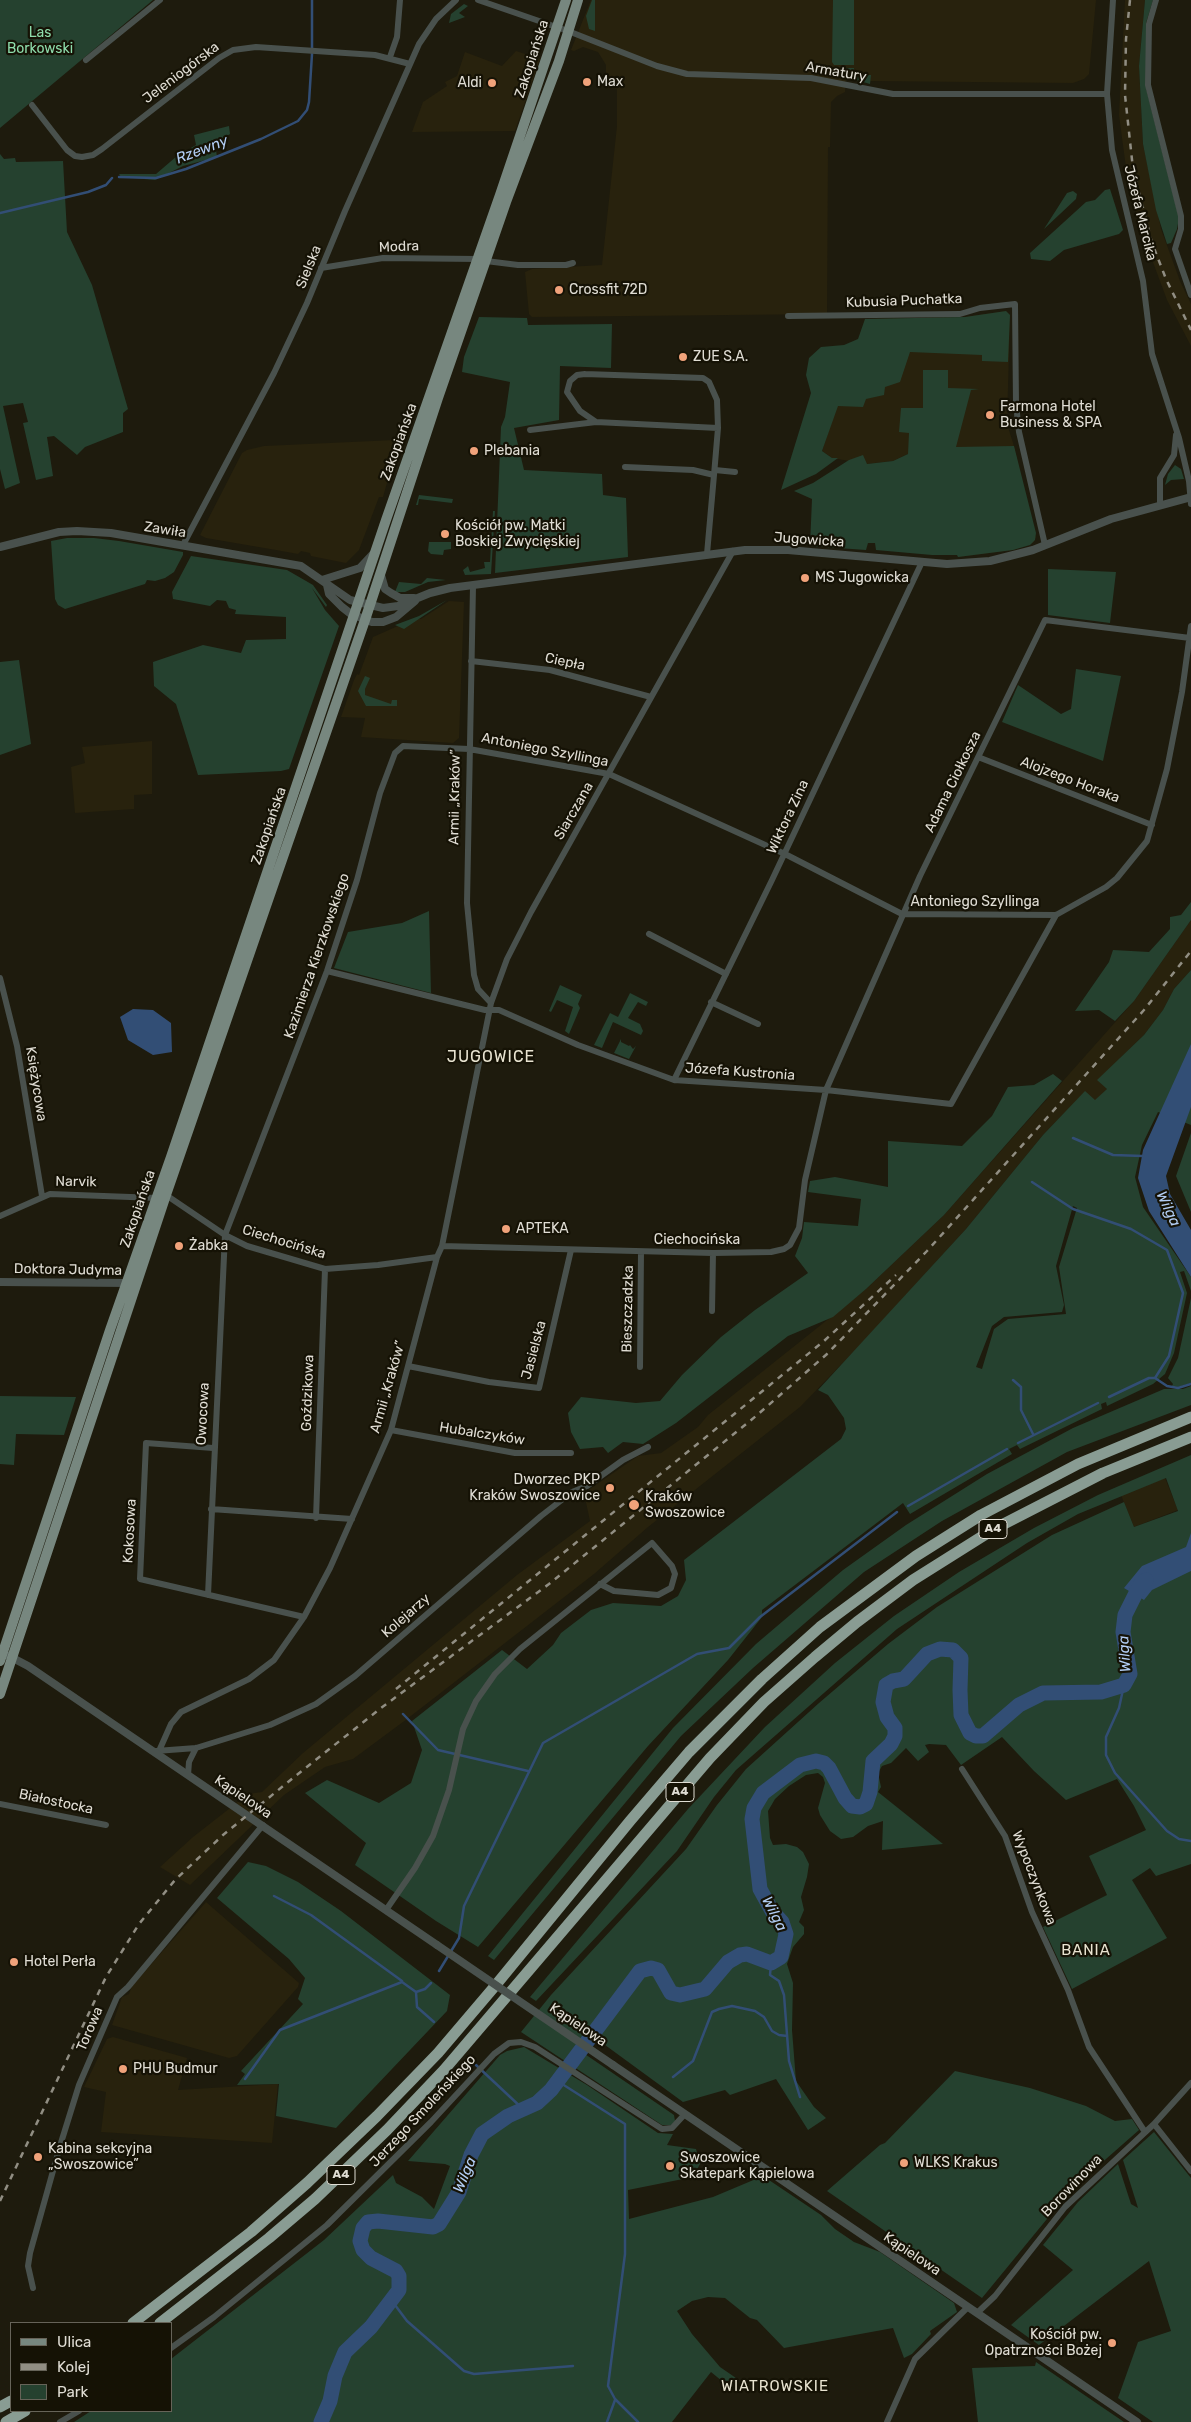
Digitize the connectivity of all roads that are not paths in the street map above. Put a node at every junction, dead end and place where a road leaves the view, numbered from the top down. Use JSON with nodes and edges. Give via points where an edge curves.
{"nodes":[{"id":1,"x":160,"y":0,"type":"edge"},
{"id":2,"x":400,"y":0,"type":"edge"},
{"id":3,"x":456,"y":0,"type":"edge"},
{"id":4,"x":478,"y":0,"type":"edge"},
{"id":5,"x":566,"y":0,"type":"edge"},
{"id":6,"x":578,"y":0,"type":"edge"},
{"id":7,"x":1113,"y":0,"type":"edge"},
{"id":8,"x":1156,"y":0,"type":"edge"},
{"id":9,"x":557,"y":28,"type":"junction"},
{"id":10,"x":568,"y":31,"type":"junction"},
{"id":11,"x":390,"y":58,"type":"junction"},
{"id":12,"x":86,"y":60,"type":"dead end"},
{"id":13,"x":410,"y":64,"type":"junction"},
{"id":14,"x":1107,"y":94,"type":"junction"},
{"id":15,"x":32,"y":105,"type":"dead end"},
{"id":16,"x":482,"y":260,"type":"junction"},
{"id":17,"x":573,"y":263,"type":"dead end"},
{"id":18,"x":321,"y":268,"type":"junction"},
{"id":19,"x":1191,"y":296,"type":"edge"},
{"id":20,"x":788,"y":316,"type":"dead end"},
{"id":21,"x":596,"y":422,"type":"junction"},
{"id":22,"x":718,"y":428,"type":"junction"},
{"id":23,"x":1176,"y":429,"type":"junction"},
{"id":24,"x":530,"y":430,"type":"dead end"},
{"id":25,"x":1170,"y":461,"type":"junction"},
{"id":26,"x":1186,"y":466,"type":"junction"},
{"id":27,"x":625,"y":468,"type":"dead end"},
{"id":28,"x":714,"y":472,"type":"junction"},
{"id":29,"x":735,"y":472,"type":"dead end"},
{"id":30,"x":1191,"y":499,"type":"edge"},
{"id":31,"x":1160,"y":505,"type":"junction"},
{"id":32,"x":184,"y":545,"type":"junction"},
{"id":33,"x":1045,"y":546,"type":"junction"},
{"id":34,"x":0,"y":547,"type":"edge"},
{"id":35,"x":733,"y":551,"type":"junction"},
{"id":36,"x":375,"y":553,"type":"junction"},
{"id":37,"x":707,"y":554,"type":"junction"},
{"id":38,"x":922,"y":562,"type":"junction"},
{"id":39,"x":381,"y":571,"type":"junction"},
{"id":40,"x":325,"y":583,"type":"junction"},
{"id":41,"x":473,"y":586,"type":"junction"},
{"id":42,"x":418,"y":598,"type":"junction"},
{"id":43,"x":358,"y":603,"type":"junction"},
{"id":44,"x":370,"y":606,"type":"junction"},
{"id":45,"x":354,"y":615,"type":"junction"},
{"id":46,"x":365,"y":620,"type":"junction"},
{"id":47,"x":1191,"y":626,"type":"edge"},
{"id":48,"x":1190,"y":638,"type":"edge"},
{"id":49,"x":471,"y":661,"type":"junction"},
{"id":50,"x":651,"y":697,"type":"junction"},
{"id":51,"x":469,"y":748,"type":"junction"},
{"id":52,"x":978,"y":758,"type":"junction"},
{"id":53,"x":609,"y":774,"type":"junction"},
{"id":54,"x":1152,"y":825,"type":"junction"},
{"id":55,"x":785,"y":854,"type":"junction"},
{"id":56,"x":902,"y":914,"type":"junction"},
{"id":57,"x":1056,"y":915,"type":"junction"},
{"id":58,"x":649,"y":934,"type":"dead end"},
{"id":59,"x":328,"y":971,"type":"junction"},
{"id":60,"x":726,"y":974,"type":"junction"},
{"id":61,"x":0,"y":978,"type":"edge"},
{"id":62,"x":711,"y":1002,"type":"junction"},
{"id":63,"x":490,"y":1006,"type":"junction"},
{"id":64,"x":758,"y":1024,"type":"dead end"},
{"id":65,"x":674,"y":1080,"type":"junction"},
{"id":66,"x":826,"y":1090,"type":"junction"},
{"id":67,"x":42,"y":1196,"type":"junction"},
{"id":68,"x":161,"y":1196,"type":"junction"},
{"id":69,"x":0,"y":1216,"type":"edge"},
{"id":70,"x":226,"y":1235,"type":"junction"},
{"id":71,"x":442,"y":1246,"type":"junction"},
{"id":72,"x":572,"y":1250,"type":"junction"},
{"id":73,"x":642,"y":1252,"type":"junction"},
{"id":74,"x":712,"y":1253,"type":"junction"},
{"id":75,"x":437,"y":1257,"type":"junction"},
{"id":76,"x":325,"y":1269,"type":"junction"},
{"id":77,"x":0,"y":1282,"type":"edge"},
{"id":78,"x":131,"y":1284,"type":"junction"},
{"id":79,"x":712,"y":1310,"type":"dead end"},
{"id":80,"x":408,"y":1366,"type":"junction"},
{"id":81,"x":640,"y":1367,"type":"dead end"},
{"id":82,"x":1191,"y":1417,"type":"edge"},
{"id":83,"x":391,"y":1430,"type":"junction"},
{"id":84,"x":1191,"y":1438,"type":"edge"},
{"id":85,"x":648,"y":1447,"type":"dead end"},
{"id":86,"x":214,"y":1448,"type":"junction"},
{"id":87,"x":571,"y":1452,"type":"dead end"},
{"id":88,"x":211,"y":1509,"type":"junction"},
{"id":89,"x":316,"y":1518,"type":"junction"},
{"id":90,"x":352,"y":1520,"type":"junction"},
{"id":91,"x":600,"y":1584,"type":"junction"},
{"id":92,"x":208,"y":1595,"type":"junction"},
{"id":93,"x":304,"y":1617,"type":"junction"},
{"id":94,"x":1,"y":1655,"type":"edge"},
{"id":95,"x":12,"y":1658,"type":"junction"},
{"id":96,"x":0,"y":1694,"type":"edge"},
{"id":97,"x":196,"y":1748,"type":"junction"},
{"id":98,"x":157,"y":1751,"type":"junction"},
{"id":99,"x":962,"y":1769,"type":"dead end"},
{"id":100,"x":188,"y":1775,"type":"junction"},
{"id":101,"x":0,"y":1804,"type":"edge"},
{"id":102,"x":106,"y":1825,"type":"dead end"},
{"id":103,"x":262,"y":1825,"type":"junction"},
{"id":104,"x":386,"y":1910,"type":"junction"},
{"id":105,"x":1191,"y":2083,"type":"edge"},
{"id":106,"x":685,"y":2114,"type":"junction"},
{"id":107,"x":1154,"y":2124,"type":"junction"},
{"id":108,"x":1146,"y":2132,"type":"junction"},
{"id":109,"x":1191,"y":2170,"type":"edge"},
{"id":110,"x":33,"y":2288,"type":"dead end"},
{"id":111,"x":968,"y":2307,"type":"junction"},
{"id":112,"x":977,"y":2313,"type":"junction"},
{"id":113,"x":134,"y":2322,"type":"edge"},
{"id":114,"x":161,"y":2322,"type":"edge"},
{"id":115,"x":172,"y":2347,"type":"edge"},
{"id":116,"x":23,"y":2412,"type":"edge"},
{"id":117,"x":76,"y":2412,"type":"edge"},
{"id":118,"x":6,"y":2422,"type":"edge"},
{"id":119,"x":60,"y":2422,"type":"edge"},
{"id":120,"x":887,"y":2422,"type":"edge"},
{"id":121,"x":1137,"y":2422,"type":"edge"}],
"edges":[{"from":1,"to":12,"type":"street"},
{"from":2,"to":11,"type":"street","via":[[397,37]]},
{"from":3,"to":13,"type":"street","name":"Sielska","via":[[424,35]]},
{"from":4,"to":9,"type":"street","name":"Armatury"},
{"from":5,"to":9,"type":"main road","name":"Zakopiańska"},
{"from":6,"to":10,"type":"main road","name":"Zakopiańska"},
{"from":7,"to":14,"type":"street","name":"Józefa Marcika"},
{"from":8,"to":19,"type":"street","name":"Józefa Marcika","via":[[1149,24],[1148,85],[1181,216],[1181,229],[1174,248]]},
{"from":9,"to":10,"type":"street","name":"Armatury"},
{"from":9,"to":16,"type":"main road","name":"Zakopiańska"},
{"from":10,"to":14,"type":"street","name":"Armatury","via":[[657,66],[687,74],[812,78],[893,94]]},
{"from":10,"to":16,"type":"main road","name":"Zakopiańska"},
{"from":11,"to":13,"type":"street","name":"Jeleniogórska"},
{"from":11,"to":15,"type":"street","name":"Jeleniogórska","via":[[256,47],[232,50],[102,149],[82,157],[67,150]]},
{"from":13,"to":18,"type":"street","name":"Sielska"},
{"from":14,"to":23,"type":"street","name":"Józefa Marcika","via":[[1112,150],[1143,281],[1152,354]]},
{"from":16,"to":17,"type":"street","via":[[518,265]]},
{"from":16,"to":18,"type":"street","name":"Modra","via":[[384,258]]},
{"from":16,"to":36,"type":"main road","name":"Zakopiańska"},
{"from":16,"to":39,"type":"main road","name":"Zakopiańska"},
{"from":18,"to":32,"type":"street","name":"Sielska","via":[[274,373]]},
{"from":20,"to":33,"type":"street","name":"Kubusia Puchatka","via":[[960,314],[1015,304],[1019,432]]},
{"from":21,"to":22,"type":"street"},
{"from":21,"to":22,"type":"street","via":[[580,411],[567,392],[570,381],[577,375],[703,378],[709,382],[717,400]]},
{"from":21,"to":24,"type":"street"},
{"from":22,"to":28,"type":"street"},
{"from":23,"to":25,"type":"street","name":"Józefa Marcika","via":[[1176,446]]},
{"from":23,"to":26,"type":"street","name":"Józefa Marcika"},
{"from":25,"to":26,"type":"street"},
{"from":25,"to":31,"type":"street","name":"Józefa Marcika","via":[[1160,478]]},
{"from":26,"to":30,"type":"street","name":"Józefa Marcika"},
{"from":27,"to":28,"type":"street"},
{"from":28,"to":29,"type":"street"},
{"from":28,"to":37,"type":"street"},
{"from":30,"to":31,"type":"street","name":"Jugowicka"},
{"from":31,"to":33,"type":"street","name":"Jugowicka","via":[[1111,519]]},
{"from":32,"to":34,"type":"street","name":"Zawiła","via":[[77,531],[40,536]]},
{"from":32,"to":40,"type":"street","name":"Zawiła","via":[[301,566]]},
{"from":33,"to":38,"type":"street","name":"Jugowicka","via":[[990,561]]},
{"from":35,"to":37,"type":"street","name":"Jugowicka"},
{"from":35,"to":38,"type":"street","name":"Jugowicka","via":[[788,550]]},
{"from":35,"to":50,"type":"street","name":"Siarczana"},
{"from":36,"to":40,"type":"street","via":[[360,568]]},
{"from":36,"to":43,"type":"main road","name":"Zakopiańska"},
{"from":37,"to":41,"type":"street","name":"Jugowicka"},
{"from":38,"to":55,"type":"street","name":"Wiktora Zina"},
{"from":39,"to":42,"type":"street","name":"Jugowicka","via":[[383,585],[391,593],[400,598]]},
{"from":39,"to":44,"type":"main road","name":"Zakopiańska"},
{"from":40,"to":43,"type":"street","name":"Zawiła"},
{"from":40,"to":45,"type":"street","name":"Zawiła","via":[[329,594]]},
{"from":41,"to":42,"type":"street","name":"Jugowicka","via":[[440,590]]},
{"from":41,"to":49,"type":"street","name":"Armii „Kraków”"},
{"from":42,"to":44,"type":"street","name":"Jugowicka","via":[[393,607]]},
{"from":42,"to":46,"type":"street","name":"Jugowicka","via":[[396,617],[383,622]]},
{"from":43,"to":44,"type":"street","name":"Zawiła"},
{"from":43,"to":45,"type":"main road","name":"Zakopiańska"},
{"from":44,"to":46,"type":"main road","name":"Zakopiańska"},
{"from":45,"to":46,"type":"street","name":"Jugowicka"},
{"from":45,"to":68,"type":"main road","name":"Zakopiańska"},
{"from":46,"to":68,"type":"main road","name":"Zakopiańska"},
{"from":47,"to":48,"type":"street","name":"Antoniego Szyllinga"},
{"from":48,"to":52,"type":"street","name":"Adama Ciołkosza","via":[[1045,620]]},
{"from":48,"to":54,"type":"street","name":"Antoniego Szyllinga","via":[[1169,760]]},
{"from":49,"to":50,"type":"street","name":"Ciepła","via":[[550,670]]},
{"from":49,"to":51,"type":"street","name":"Armii „Kraków”"},
{"from":50,"to":53,"type":"street","name":"Siarczana"},
{"from":51,"to":53,"type":"street","name":"Antoniego Szyllinga"},
{"from":51,"to":59,"type":"street","name":"Kazimierza Kierzkowskiego","via":[[403,746],[395,754],[380,792]]},
{"from":51,"to":63,"type":"street","name":"Armii „Kraków”","via":[[467,903],[474,975],[478,989]]},
{"from":52,"to":54,"type":"street","name":"Alojzego Horaka"},
{"from":52,"to":56,"type":"street","name":"Adama Ciołkosza"},
{"from":53,"to":55,"type":"street","name":"Antoniego Szyllinga"},
{"from":53,"to":63,"type":"street","name":"Siarczana","via":[[527,919]]},
{"from":54,"to":57,"type":"street","name":"Antoniego Szyllinga","via":[[1147,841],[1117,878]]},
{"from":55,"to":56,"type":"street","name":"Antoniego Szyllinga"},
{"from":55,"to":60,"type":"street","name":"Wiktora Zina"},
{"from":56,"to":57,"type":"street","name":"Antoniego Szyllinga"},
{"from":56,"to":66,"type":"street","name":"Adama Ciołkosza"},
{"from":57,"to":66,"type":"street","name":"Józefa Kustronia","via":[[951,1104]]},
{"from":58,"to":60,"type":"street"},
{"from":59,"to":63,"type":"street","name":"Józefa Kustronia"},
{"from":59,"to":70,"type":"street","name":"Kazimierza Kierzkowskiego"},
{"from":60,"to":62,"type":"street","name":"Wiktora Zina"},
{"from":61,"to":67,"type":"street","name":"Księżycowa","via":[[17,1046]]},
{"from":62,"to":64,"type":"street"},
{"from":62,"to":65,"type":"street","name":"Wiktora Zina"},
{"from":63,"to":65,"type":"street","name":"Józefa Kustronia","via":[[578,1045]]},
{"from":63,"to":71,"type":"street","name":"Armii „Kraków”"},
{"from":65,"to":66,"type":"street","name":"Józefa Kustronia"},
{"from":66,"to":74,"type":"street","name":"Ciechocińska","via":[[804,1180],[799,1228],[794,1239],[778,1251]]},
{"from":67,"to":68,"type":"street","name":"Narvik","via":[[59,1193]]},
{"from":67,"to":69,"type":"street","name":"Narvik"},
{"from":68,"to":70,"type":"street","name":"Ciechocińska"},
{"from":68,"to":78,"type":"main road","name":"Zakopiańska"},
{"from":70,"to":76,"type":"street","name":"Ciechocińska","via":[[247,1246]]},
{"from":70,"to":86,"type":"street","name":"Owocowa"},
{"from":71,"to":72,"type":"street","name":"Ciechocińska"},
{"from":71,"to":75,"type":"street","name":"Armii „Kraków”"},
{"from":72,"to":73,"type":"street","name":"Ciechocińska"},
{"from":72,"to":80,"type":"street","name":"Jasielska","via":[[539,1388]]},
{"from":73,"to":74,"type":"street","name":"Ciechocińska"},
{"from":73,"to":81,"type":"street","name":"Bieszczadzka"},
{"from":74,"to":79,"type":"street"},
{"from":75,"to":76,"type":"street","name":"Ciechocińska"},
{"from":75,"to":80,"type":"street","name":"Armii „Kraków”"},
{"from":76,"to":89,"type":"street","name":"Goździkowa"},
{"from":77,"to":78,"type":"street","name":"Doktora Judyma"},
{"from":78,"to":94,"type":"main road","name":"Zakopiańska"},
{"from":78,"to":95,"type":"main road","name":"Zakopiańska"},
{"from":80,"to":83,"type":"street","name":"Armii „Kraków”"},
{"from":82,"to":113,"type":"highway","number":"A4","via":[[1093,1457],[981,1514],[916,1556],[820,1627],[689,1752],[438,2053],[377,2116],[251,2232]]},
{"from":83,"to":87,"type":"street","name":"Hubalczyków","via":[[515,1453]]},
{"from":83,"to":90,"type":"street","name":"Armii „Kraków”"},
{"from":84,"to":114,"type":"highway","number":"A4","via":[[1103,1473],[994,1529],[913,1580],[815,1657],[764,1702],[710,1758],[450,2063],[386,2130],[269,2238]]},
{"from":85,"to":97,"type":"street","name":"Kolejarzy","via":[[572,1492],[541,1516],[328,1697],[286,1718]]},
{"from":86,"to":88,"type":"street","name":"Owocowa"},
{"from":86,"to":92,"type":"street","name":"Kokosowa","via":[[146,1443],[140,1579]]},
{"from":88,"to":89,"type":"street"},
{"from":88,"to":92,"type":"street","name":"Owocowa"},
{"from":89,"to":90,"type":"street"},
{"from":90,"to":93,"type":"street","name":"Armii „Kraków”"},
{"from":91,"to":91,"type":"street","via":[[652,1542],[675,1571],[675,1580],[669,1590],[655,1595],[614,1591]]},
{"from":91,"to":104,"type":"street","via":[[520,1649],[495,1674],[476,1700],[463,1729],[450,1790],[433,1836]]},
{"from":92,"to":93,"type":"street","name":"Kokosowa"},
{"from":93,"to":98,"type":"street","name":"Armii „Kraków”","via":[[274,1660],[249,1679],[182,1712],[170,1724]]},
{"from":94,"to":95,"type":"street","name":"Kąpielowa"},
{"from":95,"to":96,"type":"main road","name":"Zakopiańska"},
{"from":95,"to":98,"type":"street","name":"Kąpielowa"},
{"from":97,"to":98,"type":"street","name":"Kolejarzy"},
{"from":97,"to":100,"type":"street","via":[[189,1762]]},
{"from":98,"to":100,"type":"street","name":"Kąpielowa"},
{"from":99,"to":108,"type":"street","name":"Wypoczynkowa","via":[[1005,1836],[1032,1912],[1068,1990],[1089,2048]]},
{"from":100,"to":103,"type":"street","name":"Kąpielowa"},
{"from":101,"to":102,"type":"street","name":"Białostocka"},
{"from":103,"to":104,"type":"street","name":"Kąpielowa"},
{"from":103,"to":110,"type":"street","name":"Torowa","via":[[117,1997],[79,2085],[60,2146],[30,2253],[28,2266]]},
{"from":104,"to":106,"type":"street","name":"Kąpielowa","bridge":true},
{"from":105,"to":107,"type":"street","name":"Borowinowa"},
{"from":106,"to":111,"type":"street","name":"Kąpielowa"},
{"from":106,"to":115,"type":"street","name":"Jerzego Smoleńskiego","via":[[672,2128],[662,2129],[528,2043],[514,2042],[501,2047],[327,2225]]},
{"from":107,"to":108,"type":"street","name":"Borowinowa"},
{"from":107,"to":109,"type":"street"},
{"from":108,"to":112,"type":"street","name":"Borowinowa","via":[[1065,2207],[995,2296]]},
{"from":111,"to":112,"type":"street","name":"Kąpielowa"},
{"from":111,"to":120,"type":"street","via":[[915,2359]]},
{"from":112,"to":121,"type":"street","name":"Kąpielowa"},
{"from":116,"to":118,"type":"highway"},
{"from":117,"to":119,"type":"street"}]}
